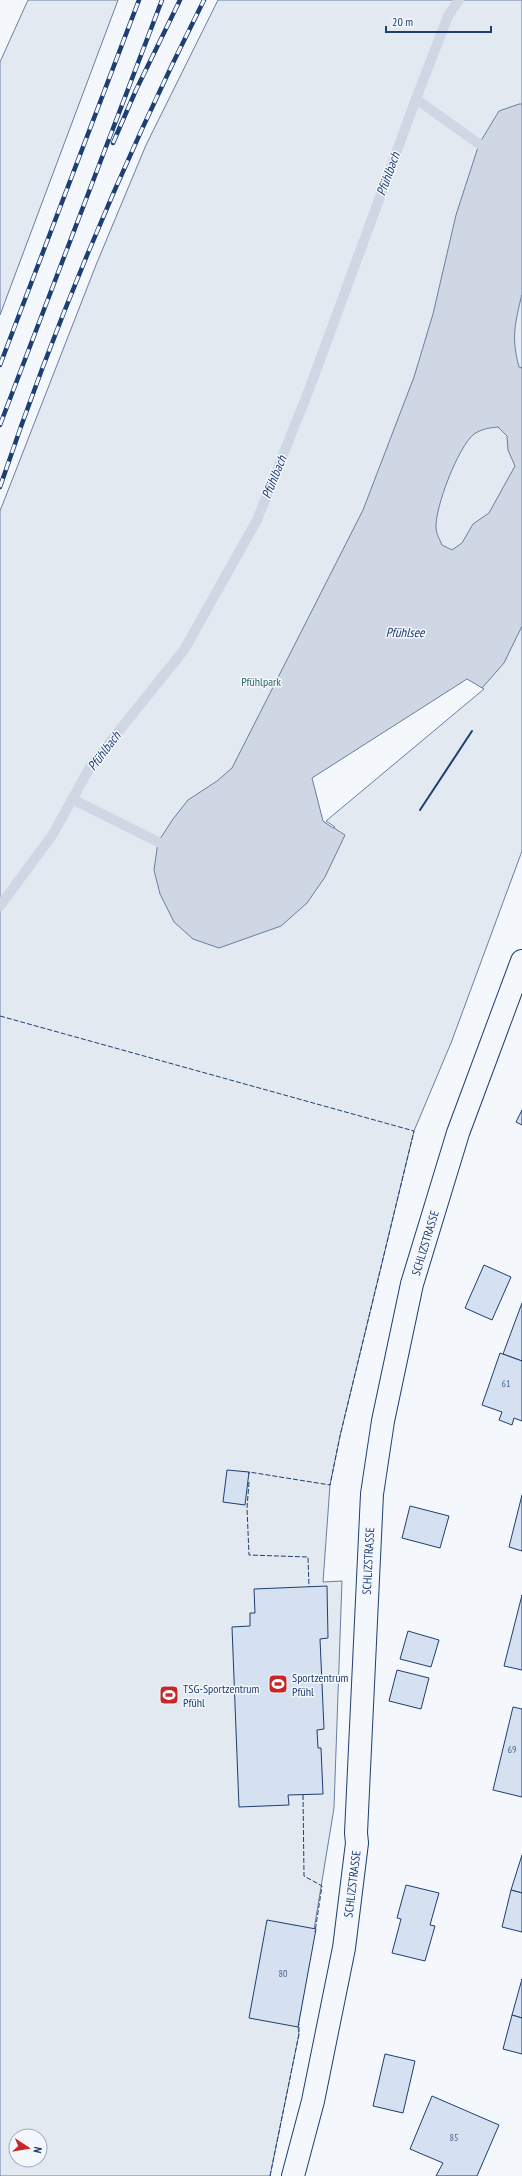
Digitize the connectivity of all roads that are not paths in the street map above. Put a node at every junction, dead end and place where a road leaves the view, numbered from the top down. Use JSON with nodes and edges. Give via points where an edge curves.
{"nodes":[{"id":1,"x":522,"y":962,"type":"edge"},
{"id":2,"x":293,"y":2176,"type":"edge"}],
"edges":[{"from":1,"to":2,"type":"street","name":"SCHLIZSTRASSE","via":[[455,1140],[412,1284],[383,1421],[372,1494],[367,1574],[357,1843],[344,1948],[313,2101]]}]}
